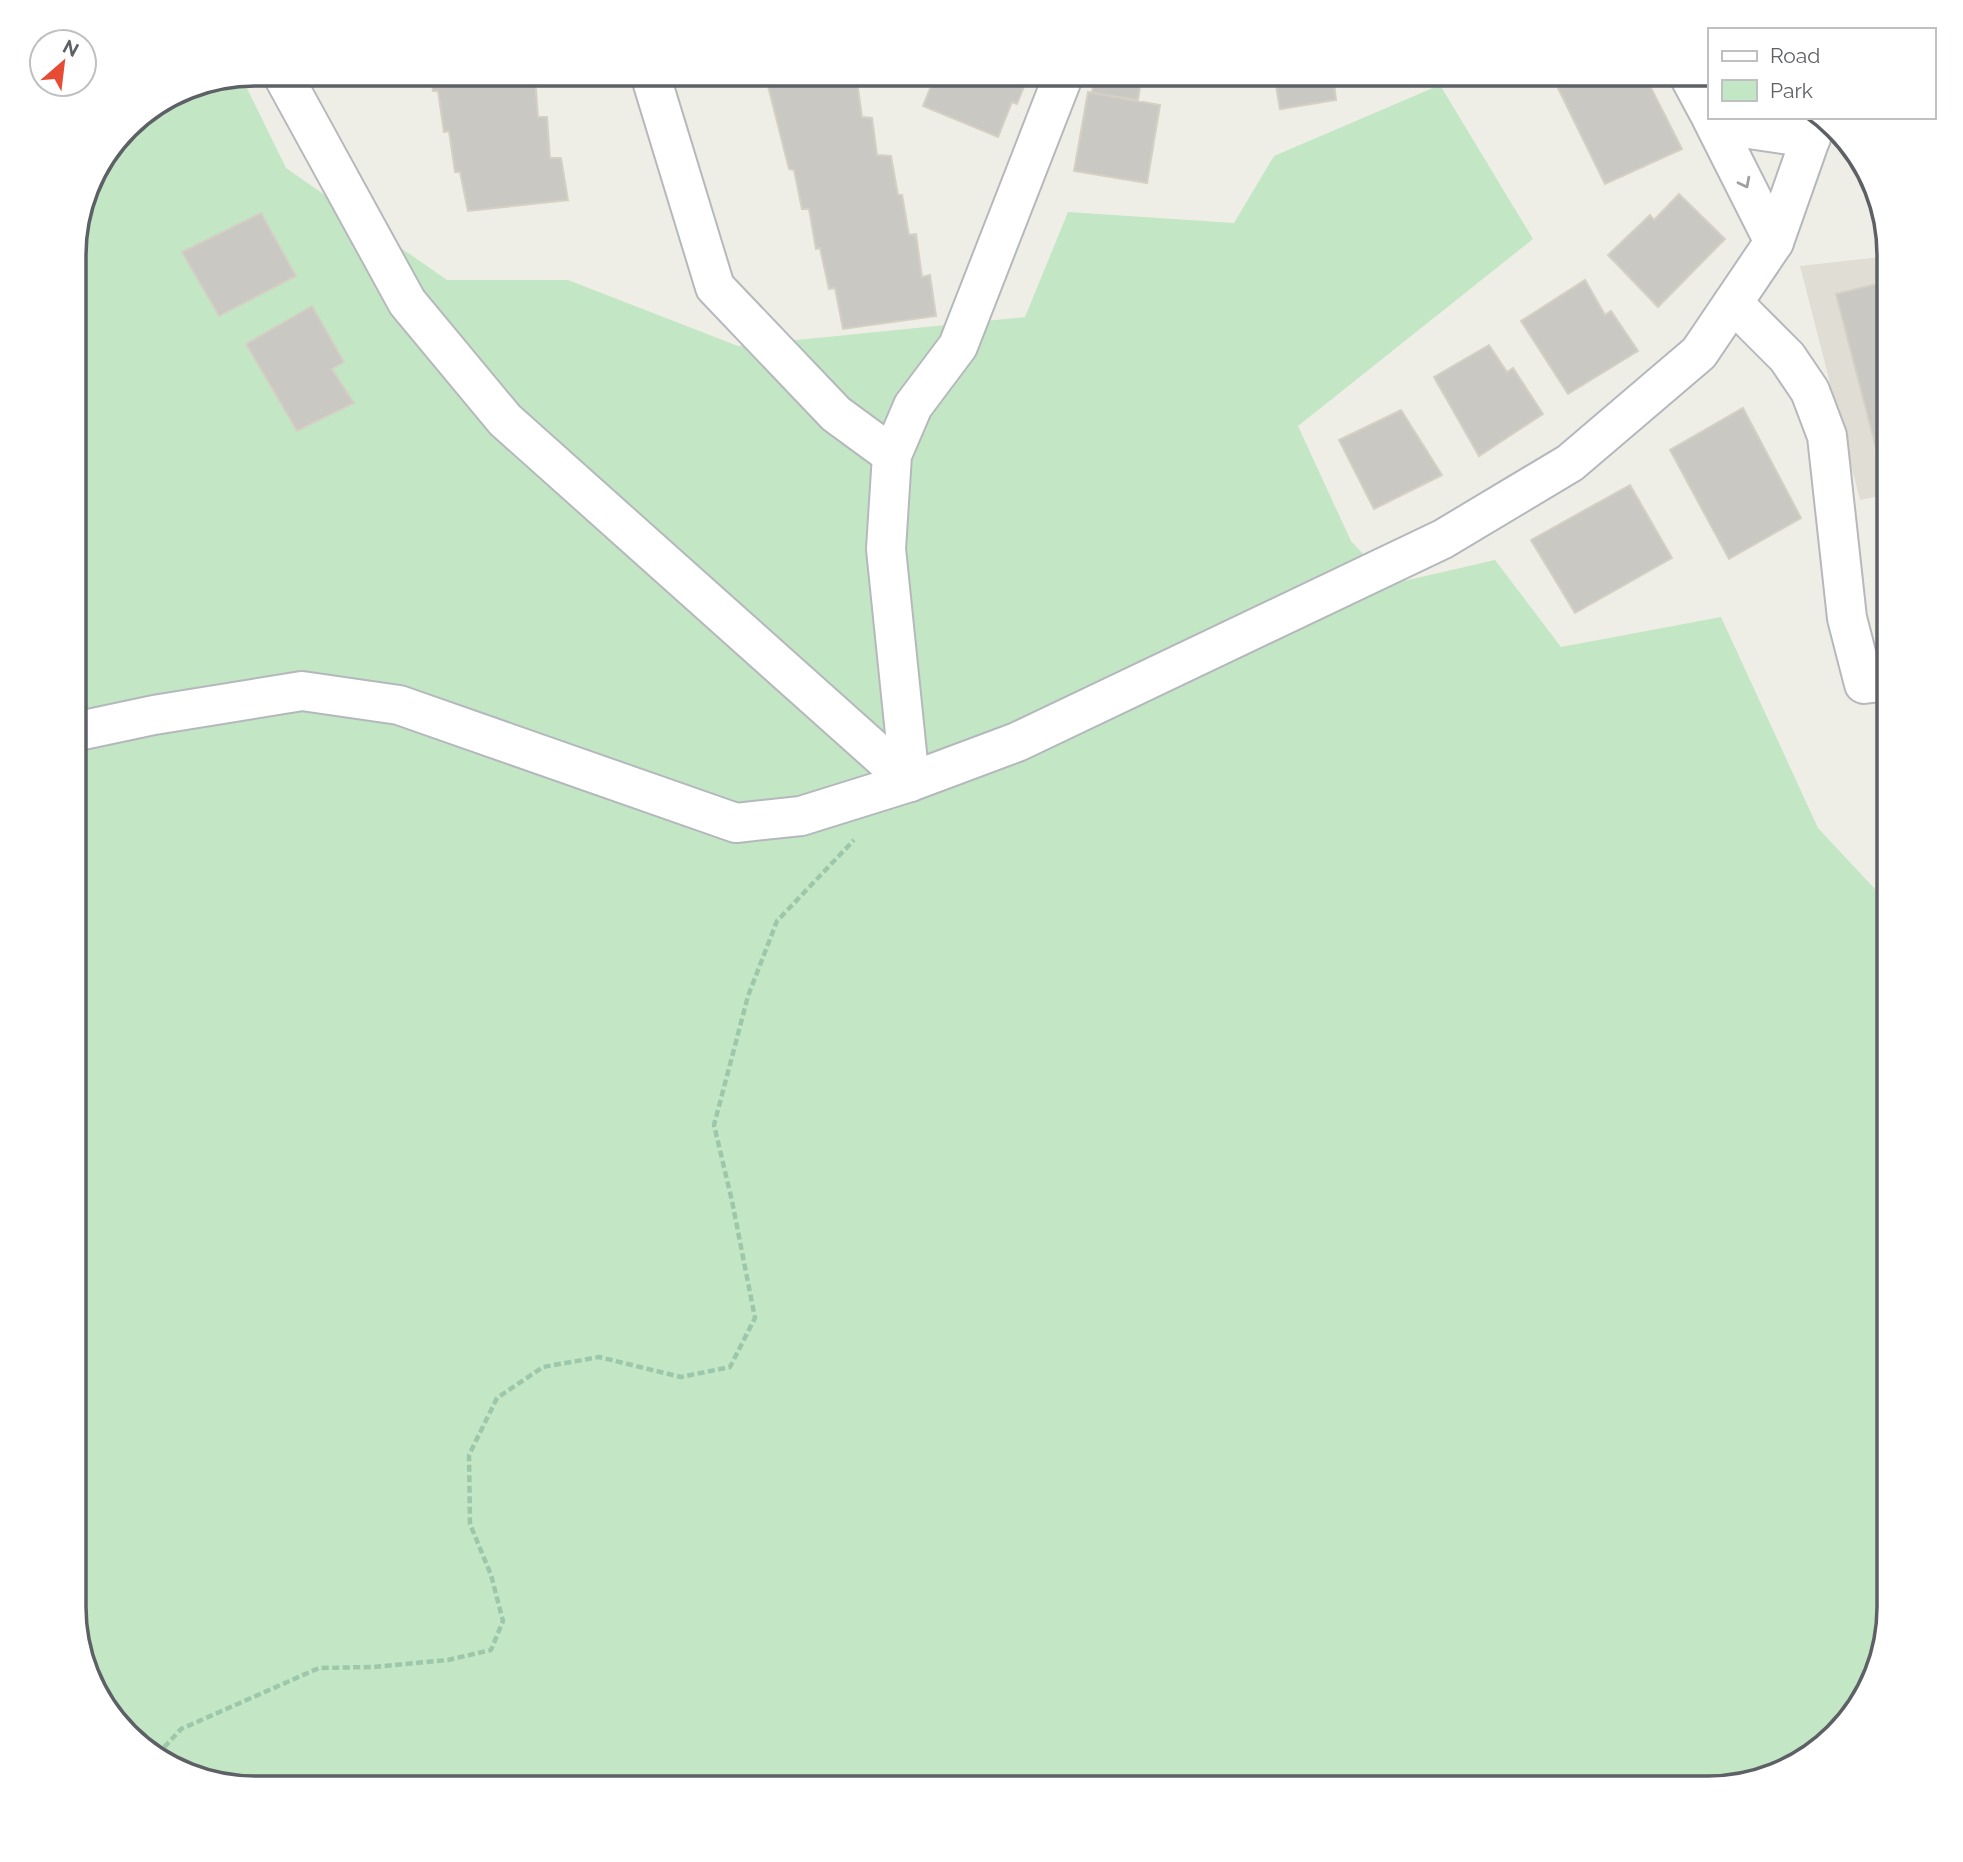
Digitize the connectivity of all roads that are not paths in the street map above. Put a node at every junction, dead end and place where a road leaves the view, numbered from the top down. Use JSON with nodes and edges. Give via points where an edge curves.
{"nodes":[{"id":1,"x":289,"y":86,"type":"edge"},
{"id":2,"x":654,"y":86,"type":"edge"},
{"id":3,"x":1059,"y":86,"type":"edge"},
{"id":4,"x":1695,"y":86,"type":"edge"},
{"id":5,"x":1708,"y":111,"type":"edge"},
{"id":6,"x":1712,"y":119,"type":"edge"},
{"id":7,"x":1722,"y":119,"type":"edge"},
{"id":8,"x":1814,"y":128,"type":"edge"},
{"id":9,"x":1774,"y":242,"type":"junction"},
{"id":10,"x":1733,"y":303,"type":"junction"},
{"id":11,"x":892,"y":455,"type":"junction"},
{"id":12,"x":1877,"y":682,"type":"edge"},
{"id":13,"x":86,"y":729,"type":"edge"},
{"id":14,"x":910,"y":782,"type":"junction"}],
"edges":[{"from":1,"to":14,"type":"street","via":[[407,302],[505,420]]},
{"from":2,"to":11,"type":"street","via":[[715,287],[836,414]]},
{"from":3,"to":11,"type":"street","via":[[958,346],[913,406]]},
{"from":4,"to":5,"type":"street"},
{"from":6,"to":9,"type":"street","one_way":true},
{"from":7,"to":8,"type":"street"},
{"from":8,"to":9,"type":"street"},
{"from":9,"to":10,"type":"street"},
{"from":10,"to":12,"type":"street","via":[[1787,357],[1810,391],[1827,436],[1847,618],[1864,684]]},
{"from":10,"to":14,"type":"street","via":[[1699,353],[1570,463],[1443,539],[1017,743]]},
{"from":11,"to":14,"type":"street","via":[[886,549]]},
{"from":13,"to":14,"type":"street","via":[[302,691],[399,705],[736,823],[801,816]]}]}
